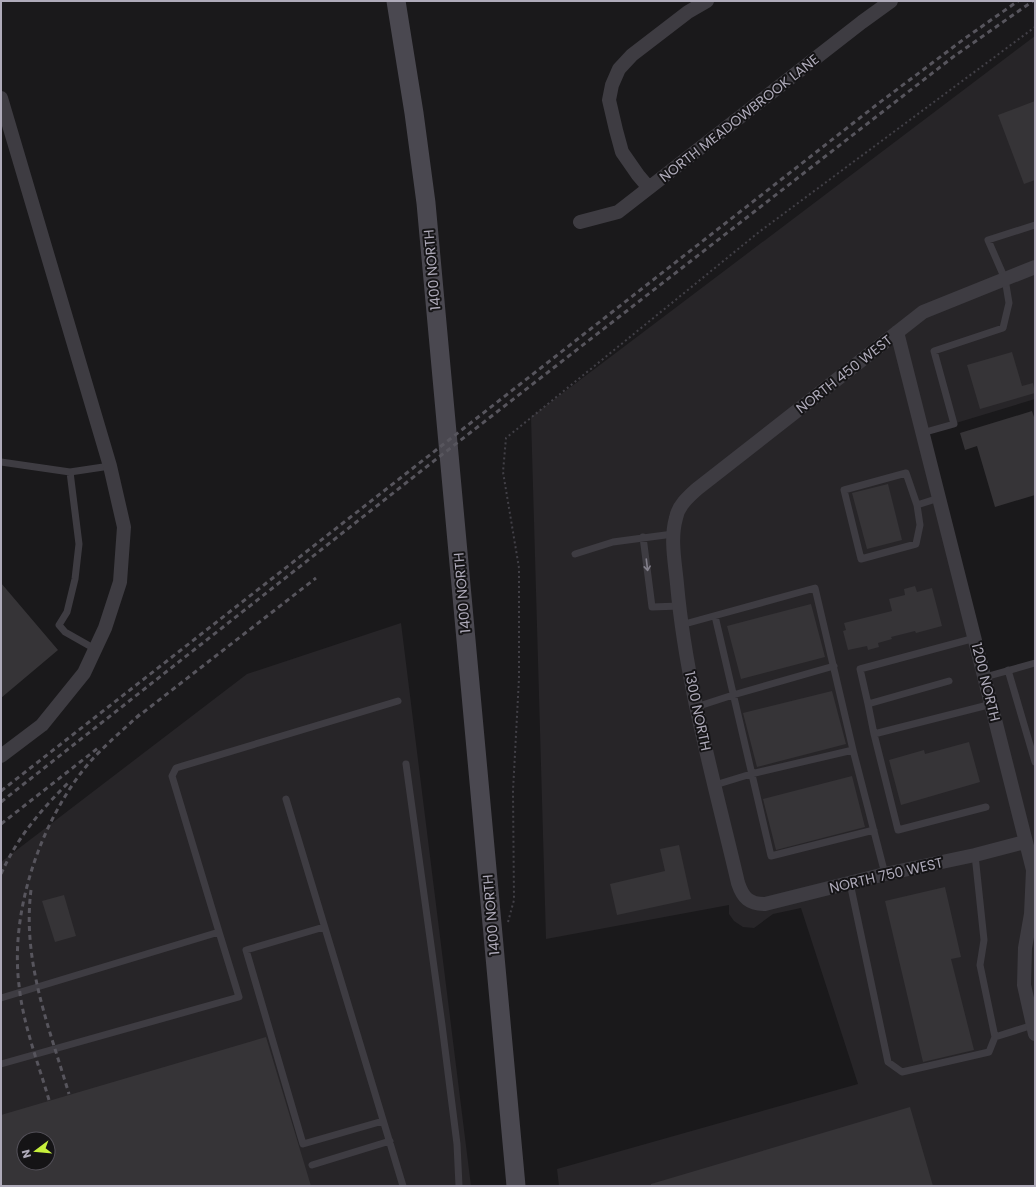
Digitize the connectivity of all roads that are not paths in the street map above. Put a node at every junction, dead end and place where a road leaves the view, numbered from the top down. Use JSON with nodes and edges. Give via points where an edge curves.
{"nodes":[{"id":1,"x":396,"y":1,"type":"edge"},
{"id":2,"x":707,"y":1,"type":"edge"},
{"id":3,"x":890,"y":1,"type":"edge"},
{"id":4,"x":2,"y":105,"type":"edge"},
{"id":5,"x":649,"y":188,"type":"junction"},
{"id":6,"x":580,"y":222,"type":"dead end"},
{"id":7,"x":1035,"y":225,"type":"edge"},
{"id":8,"x":1035,"y":268,"type":"edge"},
{"id":9,"x":1005,"y":279,"type":"junction"},
{"id":10,"x":897,"y":332,"type":"junction"},
{"id":11,"x":922,"y":433,"type":"junction"},
{"id":12,"x":1,"y":462,"type":"edge"},
{"id":13,"x":110,"y":466,"type":"junction"},
{"id":14,"x":70,"y":472,"type":"junction"},
{"id":15,"x":939,"y":498,"type":"junction"},
{"id":16,"x":917,"y":505,"type":"junction"},
{"id":17,"x":676,"y":517,"type":"joint"},
{"id":18,"x":673,"y":534,"type":"junction"},
{"id":19,"x":643,"y":537,"type":"junction"},
{"id":20,"x":575,"y":554,"type":"dead end"},
{"id":21,"x":679,"y":606,"type":"junction"},
{"id":22,"x":714,"y":616,"type":"junction"},
{"id":23,"x":681,"y":625,"type":"junction"},
{"id":24,"x":975,"y":638,"type":"junction"},
{"id":25,"x":95,"y":649,"type":"junction"},
{"id":26,"x":1035,"y":663,"type":"edge"},
{"id":27,"x":834,"y":666,"type":"junction"},
{"id":28,"x":1008,"y":670,"type":"junction"},
{"id":29,"x":985,"y":677,"type":"junction"},
{"id":30,"x":949,"y":682,"type":"dead end"},
{"id":31,"x":733,"y":694,"type":"junction"},
{"id":32,"x":398,"y":701,"type":"dead end"},
{"id":33,"x":868,"y":704,"type":"junction"},
{"id":34,"x":992,"y":704,"type":"junction"},
{"id":35,"x":696,"y":707,"type":"junction"},
{"id":36,"x":874,"y":734,"type":"junction"},
{"id":37,"x":853,"y":750,"type":"junction"},
{"id":38,"x":1,"y":756,"type":"edge"},
{"id":39,"x":1035,"y":762,"type":"edge"},
{"id":40,"x":406,"y":764,"type":"dead end"},
{"id":41,"x":751,"y":774,"type":"junction"},
{"id":42,"x":715,"y":785,"type":"junction"},
{"id":43,"x":286,"y":799,"type":"dead end"},
{"id":44,"x":986,"y":807,"type":"dead end"},
{"id":45,"x":874,"y":830,"type":"junction"},
{"id":46,"x":1025,"y":842,"type":"junction"},
{"id":47,"x":974,"y":855,"type":"junction"},
{"id":48,"x":1034,"y":869,"type":"edge"},
{"id":49,"x":885,"y":874,"type":"junction"},
{"id":50,"x":850,"y":883,"type":"junction"},
{"id":51,"x":748,"y":900,"type":"joint"},
{"id":52,"x":324,"y":927,"type":"junction"},
{"id":53,"x":219,"y":932,"type":"junction"},
{"id":54,"x":1,"y":998,"type":"edge"},
{"id":55,"x":1034,"y":1030,"type":"edge"},
{"id":56,"x":995,"y":1037,"type":"junction"},
{"id":57,"x":1,"y":1064,"type":"edge"},
{"id":58,"x":383,"y":1121,"type":"junction"},
{"id":59,"x":390,"y":1141,"type":"junction"},
{"id":60,"x":312,"y":1165,"type":"dead end"},
{"id":61,"x":403,"y":1186,"type":"edge"},
{"id":62,"x":459,"y":1186,"type":"edge"},
{"id":63,"x":516,"y":1186,"type":"edge"}],
"edges":[{"from":1,"to":63,"type":"main road","name":"1400 NORTH","via":[[426,203]]},
{"from":2,"to":5,"type":"street","via":[[688,12],[632,55],[619,69],[612,85],[610,100],[622,152]]},
{"from":3,"to":5,"type":"street","name":"NORTH MEADOWBROOK LANE"},
{"from":4,"to":13,"type":"street"},
{"from":5,"to":6,"type":"street","name":"NORTH MEADOWBROOK LANE","via":[[618,212]]},
{"from":7,"to":9,"type":"lane","via":[[988,240]]},
{"from":8,"to":9,"type":"street","name":"NORTH 450 WEST"},
{"from":9,"to":10,"type":"street","name":"NORTH 450 WEST","via":[[923,312]]},
{"from":9,"to":11,"type":"lane","via":[[1009,303],[1003,328],[934,351],[954,424]]},
{"from":10,"to":11,"type":"street","name":"1200 NORTH"},
{"from":10,"to":17,"type":"street","name":"NORTH 450 WEST","via":[[697,489],[680,507]]},
{"from":11,"to":15,"type":"street","name":"1200 NORTH"},
{"from":12,"to":14,"type":"lane"},
{"from":13,"to":14,"type":"lane"},
{"from":13,"to":25,"type":"street","via":[[124,527],[120,582],[105,628]]},
{"from":14,"to":25,"type":"lane","via":[[79,544],[69,606],[59,625],[65,632]]},
{"from":15,"to":16,"type":"lane"},
{"from":15,"to":24,"type":"street","name":"1200 NORTH"},
{"from":16,"to":16,"type":"lane","via":[[920,526],[916,544],[861,559],[844,490],[906,473]]},
{"from":17,"to":18,"type":"street","name":"1300 NORTH"},
{"from":18,"to":19,"type":"lane"},
{"from":18,"to":21,"type":"street","name":"1300 NORTH"},
{"from":19,"to":20,"type":"lane","via":[[613,542]]},
{"from":19,"to":21,"type":"lane","one_way":true,"via":[[652,607]]},
{"from":21,"to":23,"type":"street","name":"1300 NORTH"},
{"from":22,"to":23,"type":"lane"},
{"from":22,"to":27,"type":"lane","via":[[815,588]]},
{"from":22,"to":31,"type":"lane"},
{"from":23,"to":35,"type":"street","name":"1300 NORTH"},
{"from":24,"to":29,"type":"street","name":"1200 NORTH"},
{"from":24,"to":33,"type":"lane","via":[[860,669]]},
{"from":25,"to":38,"type":"street","via":[[84,673],[42,725]]},
{"from":26,"to":28,"type":"lane"},
{"from":27,"to":31,"type":"lane"},
{"from":27,"to":37,"type":"lane"},
{"from":28,"to":29,"type":"lane"},
{"from":28,"to":39,"type":"lane"},
{"from":29,"to":34,"type":"street","name":"1200 NORTH"},
{"from":30,"to":33,"type":"lane"},
{"from":31,"to":35,"type":"lane"},
{"from":31,"to":41,"type":"lane"},
{"from":32,"to":53,"type":"lane","via":[[176,768],[172,776]]},
{"from":33,"to":36,"type":"lane"},
{"from":34,"to":36,"type":"lane"},
{"from":34,"to":46,"type":"street","name":"1200 NORTH"},
{"from":35,"to":42,"type":"street","name":"1300 NORTH"},
{"from":36,"to":44,"type":"lane","via":[[898,830]]},
{"from":37,"to":41,"type":"lane"},
{"from":37,"to":45,"type":"lane"},
{"from":40,"to":62,"type":"lane","via":[[457,1144]]},
{"from":41,"to":42,"type":"lane"},
{"from":41,"to":45,"type":"lane","via":[[771,856]]},
{"from":42,"to":51,"type":"street","name":"1300 NORTH","via":[[738,883],[741,893]]},
{"from":43,"to":52,"type":"lane"},
{"from":45,"to":49,"type":"lane"},
{"from":46,"to":47,"type":"street","name":"NORTH 750 WEST"},
{"from":46,"to":48,"type":"street","name":"1200 NORTH"},
{"from":47,"to":49,"type":"street","name":"NORTH 750 WEST"},
{"from":47,"to":56,"type":"lane","via":[[984,940],[980,965]]},
{"from":48,"to":55,"type":"street","name":"1200 NORTH","via":[[1031,914],[1024,948],[1024,984]]},
{"from":49,"to":50,"type":"street","name":"NORTH 750 WEST"},
{"from":50,"to":51,"type":"street","name":"NORTH 750 WEST","via":[[765,904],[756,904]]},
{"from":50,"to":56,"type":"lane","via":[[888,1062],[902,1072],[989,1052]]},
{"from":52,"to":58,"type":"lane"},
{"from":52,"to":58,"type":"lane","via":[[246,950],[303,1144]]},
{"from":53,"to":54,"type":"lane"},
{"from":53,"to":57,"type":"lane","via":[[239,997]]},
{"from":55,"to":56,"type":"lane"},
{"from":58,"to":59,"type":"lane"},
{"from":59,"to":60,"type":"lane"},
{"from":59,"to":61,"type":"lane"}]}
